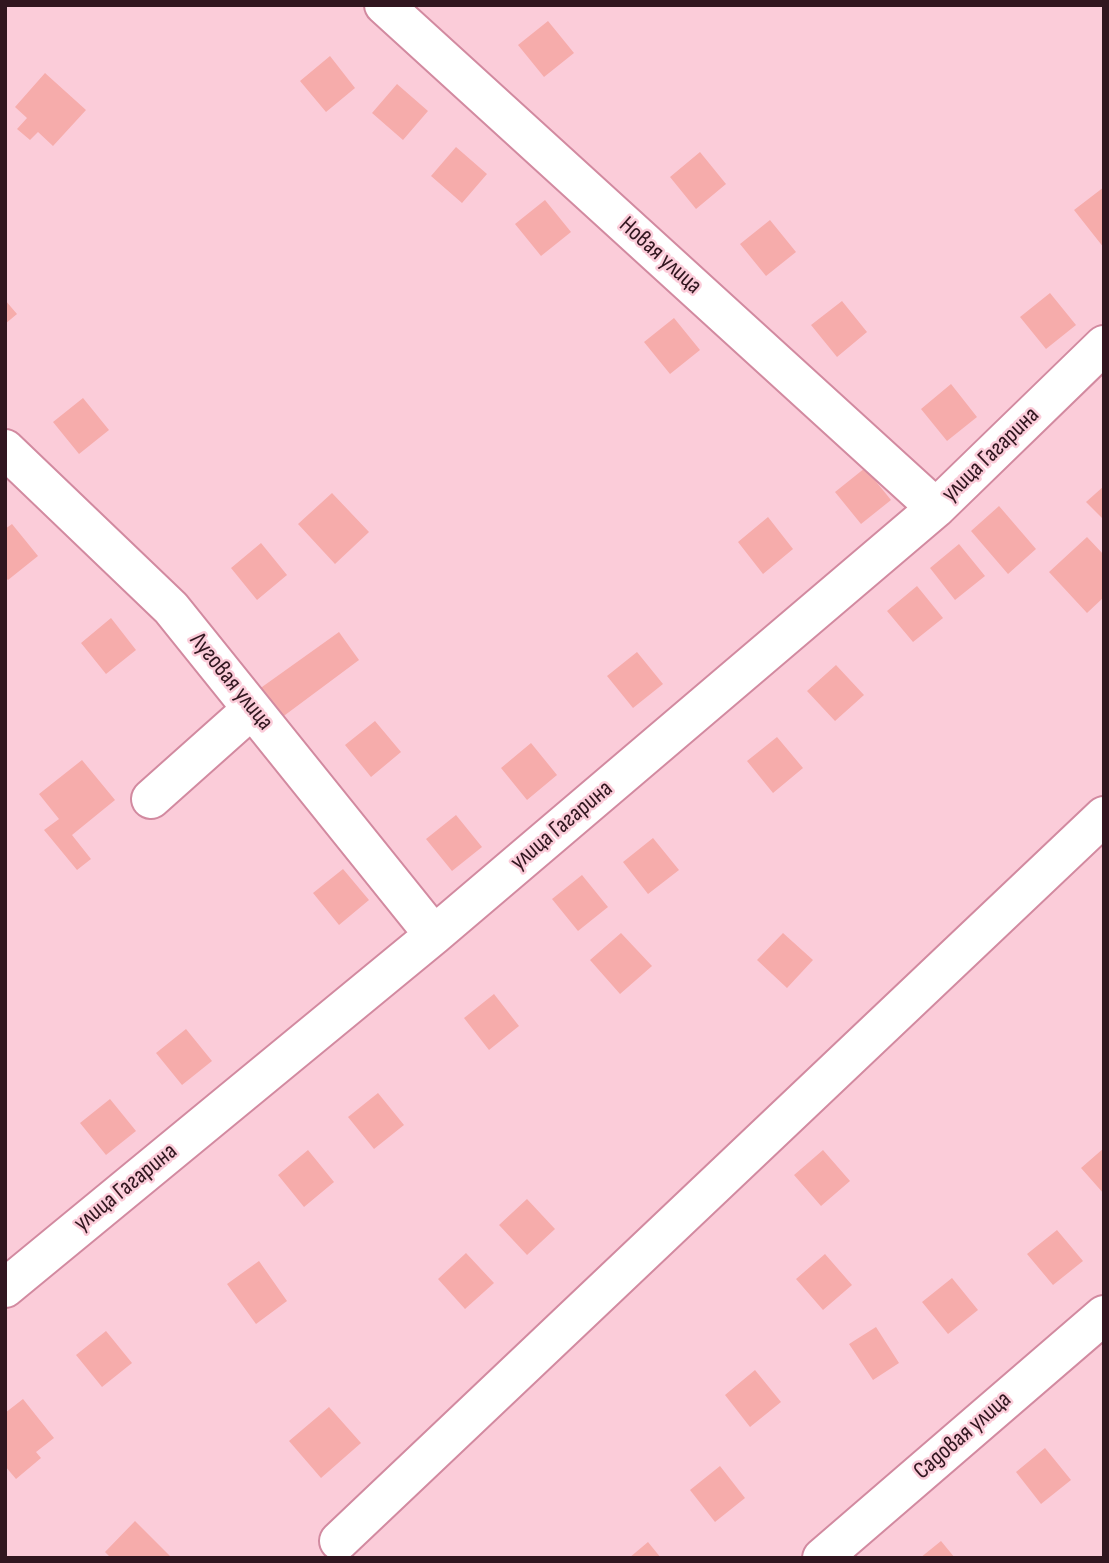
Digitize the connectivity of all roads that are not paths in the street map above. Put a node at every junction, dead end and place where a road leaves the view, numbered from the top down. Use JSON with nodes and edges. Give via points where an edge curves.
{"nodes":[{"id":1,"x":384,"y":5,"type":"edge"},
{"id":2,"x":1104,"y":345,"type":"edge"},
{"id":3,"x":5,"y":449,"type":"edge"},
{"id":4,"x":936,"y":508,"type":"junction"},
{"id":5,"x":252,"y":709,"type":"junction"},
{"id":6,"x":151,"y":799,"type":"dead end"},
{"id":7,"x":1104,"y":816,"type":"edge"},
{"id":8,"x":435,"y":935,"type":"junction"},
{"id":9,"x":5,"y":1288,"type":"edge"},
{"id":10,"x":1104,"y":1315,"type":"edge"},
{"id":11,"x":338,"y":1552,"type":"edge"},
{"id":12,"x":822,"y":1558,"type":"edge"}],
"edges":[{"from":1,"to":4,"type":"street","name":"Новая улица"},
{"from":2,"to":4,"type":"street","name":"улица Гагарина"},
{"from":3,"to":5,"type":"street","name":"Луговая улица","via":[[171,608]]},
{"from":4,"to":8,"type":"street","name":"улица Гагарина"},
{"from":5,"to":6,"type":"street"},
{"from":5,"to":8,"type":"street","name":"Луговая улица"},
{"from":7,"to":11,"type":"street"},
{"from":8,"to":9,"type":"street","name":"улица Гагарина"},
{"from":10,"to":12,"type":"street","name":"Садовая улица"}]}
